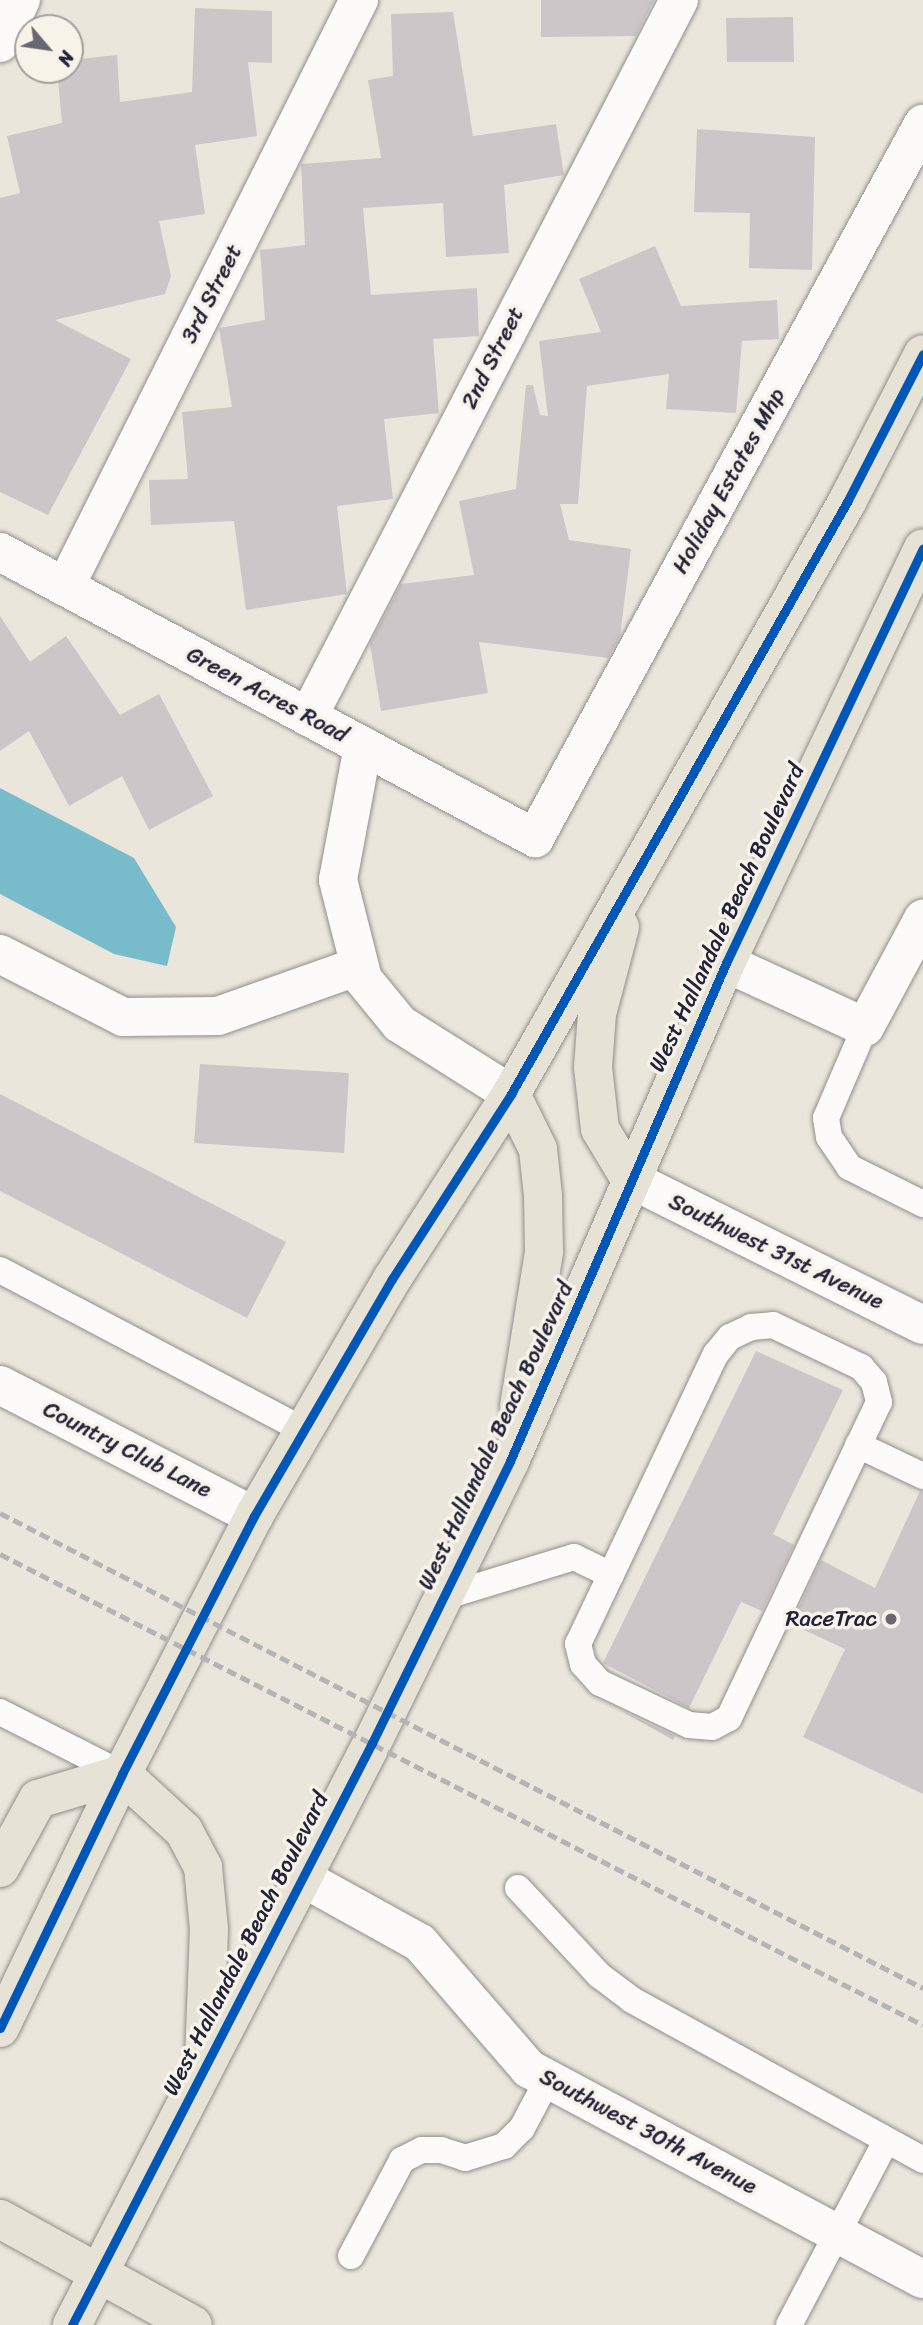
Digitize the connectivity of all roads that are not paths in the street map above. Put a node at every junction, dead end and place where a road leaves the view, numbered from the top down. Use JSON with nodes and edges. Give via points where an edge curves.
{"nodes":[{"id":1,"x":20,"y":0,"type":"edge"},
{"id":2,"x":359,"y":0,"type":"edge"},
{"id":3,"x":679,"y":0,"type":"edge"},
{"id":4,"x":0,"y":43,"type":"edge"},
{"id":5,"x":923,"y":124,"type":"edge"},
{"id":6,"x":923,"y":354,"type":"edge"},
{"id":7,"x":923,"y":548,"type":"edge"},
{"id":8,"x":0,"y":552,"type":"edge"},
{"id":9,"x":65,"y":587,"type":"junction"},
{"id":10,"x":308,"y":717,"type":"junction"},
{"id":11,"x":363,"y":746,"type":"junction"},
{"id":12,"x":535,"y":838,"type":"joint"},
{"id":13,"x":635,"y":871,"type":"junction"},
{"id":14,"x":923,"y":919,"type":"edge"},
{"id":15,"x":0,"y":954,"type":"edge"},
{"id":16,"x":726,"y":963,"type":"junction"},
{"id":17,"x":359,"y":965,"type":"junction"},
{"id":18,"x":865,"y":1027,"type":"junction"},
{"id":19,"x":511,"y":1094,"type":"junction"},
{"id":20,"x":630,"y":1179,"type":"junction"},
{"id":21,"x":923,"y":1204,"type":"edge"},
{"id":22,"x":0,"y":1270,"type":"edge"},
{"id":23,"x":923,"y":1325,"type":"edge"},
{"id":24,"x":0,"y":1384,"type":"edge"},
{"id":25,"x":304,"y":1430,"type":"junction"},
{"id":26,"x":859,"y":1445,"type":"junction"},
{"id":27,"x":510,"y":1461,"type":"junction"},
{"id":28,"x":923,"y":1476,"type":"edge"},
{"id":29,"x":254,"y":1516,"type":"junction"},
{"id":30,"x":611,"y":1575,"type":"junction"},
{"id":31,"x":443,"y":1597,"type":"junction"},
{"id":32,"x":0,"y":1712,"type":"edge"},
{"id":33,"x":122,"y":1774,"type":"junction"},
{"id":34,"x":0,"y":1868,"type":"edge"},
{"id":35,"x":301,"y":1877,"type":"junction"},
{"id":36,"x":518,"y":1888,"type":"dead end"},
{"id":37,"x":0,"y":2028,"type":"edge"},
{"id":38,"x":204,"y":2069,"type":"junction"},
{"id":39,"x":548,"y":2079,"type":"junction"},
{"id":40,"x":886,"y":2141,"type":"junction"},
{"id":41,"x":923,"y":2160,"type":"edge"},
{"id":42,"x":0,"y":2219,"type":"edge"},
{"id":43,"x":837,"y":2233,"type":"junction"},
{"id":44,"x":351,"y":2256,"type":"dead end"},
{"id":45,"x":99,"y":2275,"type":"junction"},
{"id":46,"x":923,"y":2279,"type":"edge"},
{"id":47,"x":72,"y":2325,"type":"edge"},
{"id":48,"x":192,"y":2325,"type":"edge"},
{"id":49,"x":789,"y":2325,"type":"edge"}],
"edges":[{"from":1,"to":4,"type":"street"},
{"from":2,"to":9,"type":"street","name":"3rd Street"},
{"from":3,"to":10,"type":"street","name":"2nd Street"},
{"from":5,"to":12,"type":"street","name":"Holiday Estates Mhp"},
{"from":6,"to":13,"type":"main road","via":[[848,502]]},
{"from":7,"to":16,"type":"main road","name":"West Hallandale Beach Boulevard"},
{"from":8,"to":9,"type":"street","name":"Green Acres Road"},
{"from":9,"to":10,"type":"street","name":"Green Acres Road"},
{"from":10,"to":11,"type":"street","name":"Green Acres Road"},
{"from":11,"to":12,"type":"street","name":"Green Acres Road"},
{"from":11,"to":17,"type":"street","via":[[338,880]]},
{"from":13,"to":19,"type":"main road"},
{"from":13,"to":20,"type":"main road","via":[[597,1014],[593,1067],[600,1129]]},
{"from":14,"to":18,"type":"street"},
{"from":15,"to":17,"type":"street","via":[[123,1017],[218,1016]]},
{"from":16,"to":18,"type":"street"},
{"from":16,"to":20,"type":"main road","name":"West Hallandale Beach Boulevard"},
{"from":17,"to":19,"type":"street","via":[[363,979],[400,1024]]},
{"from":18,"to":21,"type":"lane","via":[[826,1118],[829,1137],[849,1167]]},
{"from":19,"to":25,"type":"main road","via":[[392,1279]]},
{"from":19,"to":27,"type":"main road","via":[[538,1149],[544,1252]]},
{"from":20,"to":23,"type":"street","name":"Southwest 31st Avenue"},
{"from":20,"to":27,"type":"main road","name":"West Hallandale Beach Boulevard"},
{"from":22,"to":25,"type":"lane"},
{"from":24,"to":29,"type":"street","name":"Country Club Lane"},
{"from":25,"to":29,"type":"main road"},
{"from":26,"to":28,"type":"lane"},
{"from":26,"to":30,"type":"lane","via":[[879,1402],[874,1382],[861,1367],[773,1325],[751,1327],[730,1337],[716,1354]]},
{"from":26,"to":30,"type":"lane","via":[[729,1718],[712,1727],[689,1725],[600,1683],[583,1664],[579,1644]]},
{"from":27,"to":31,"type":"main road","name":"West Hallandale Beach Boulevard"},
{"from":29,"to":33,"type":"main road"},
{"from":30,"to":31,"type":"lane","via":[[574,1557]]},
{"from":31,"to":35,"type":"main road","name":"West Hallandale Beach Boulevard"},
{"from":32,"to":33,"type":"lane"},
{"from":33,"to":34,"type":"main road","via":[[38,1800]]},
{"from":33,"to":37,"type":"main road"},
{"from":33,"to":38,"type":"main road","via":[[184,1831],[203,1867],[209,1929]]},
{"from":35,"to":38,"type":"main road","name":"West Hallandale Beach Boulevard"},
{"from":35,"to":39,"type":"street","name":"Southwest 30th Avenue","via":[[420,1942],[529,2069]]},
{"from":36,"to":40,"type":"lane","via":[[599,1975],[632,2000]]},
{"from":38,"to":45,"type":"main road","name":"West Hallandale Beach Boulevard"},
{"from":39,"to":43,"type":"street","name":"Southwest 30th Avenue"},
{"from":39,"to":44,"type":"lane","via":[[522,2128],[504,2146],[465,2158],[422,2150],[402,2160]]},
{"from":40,"to":41,"type":"lane"},
{"from":40,"to":43,"type":"lane"},
{"from":42,"to":45,"type":"main road"},
{"from":43,"to":46,"type":"street","name":"Southwest 30th Avenue"},
{"from":43,"to":49,"type":"lane"},
{"from":45,"to":47,"type":"main road","name":"West Hallandale Beach Boulevard"},
{"from":45,"to":48,"type":"main road"}]}
